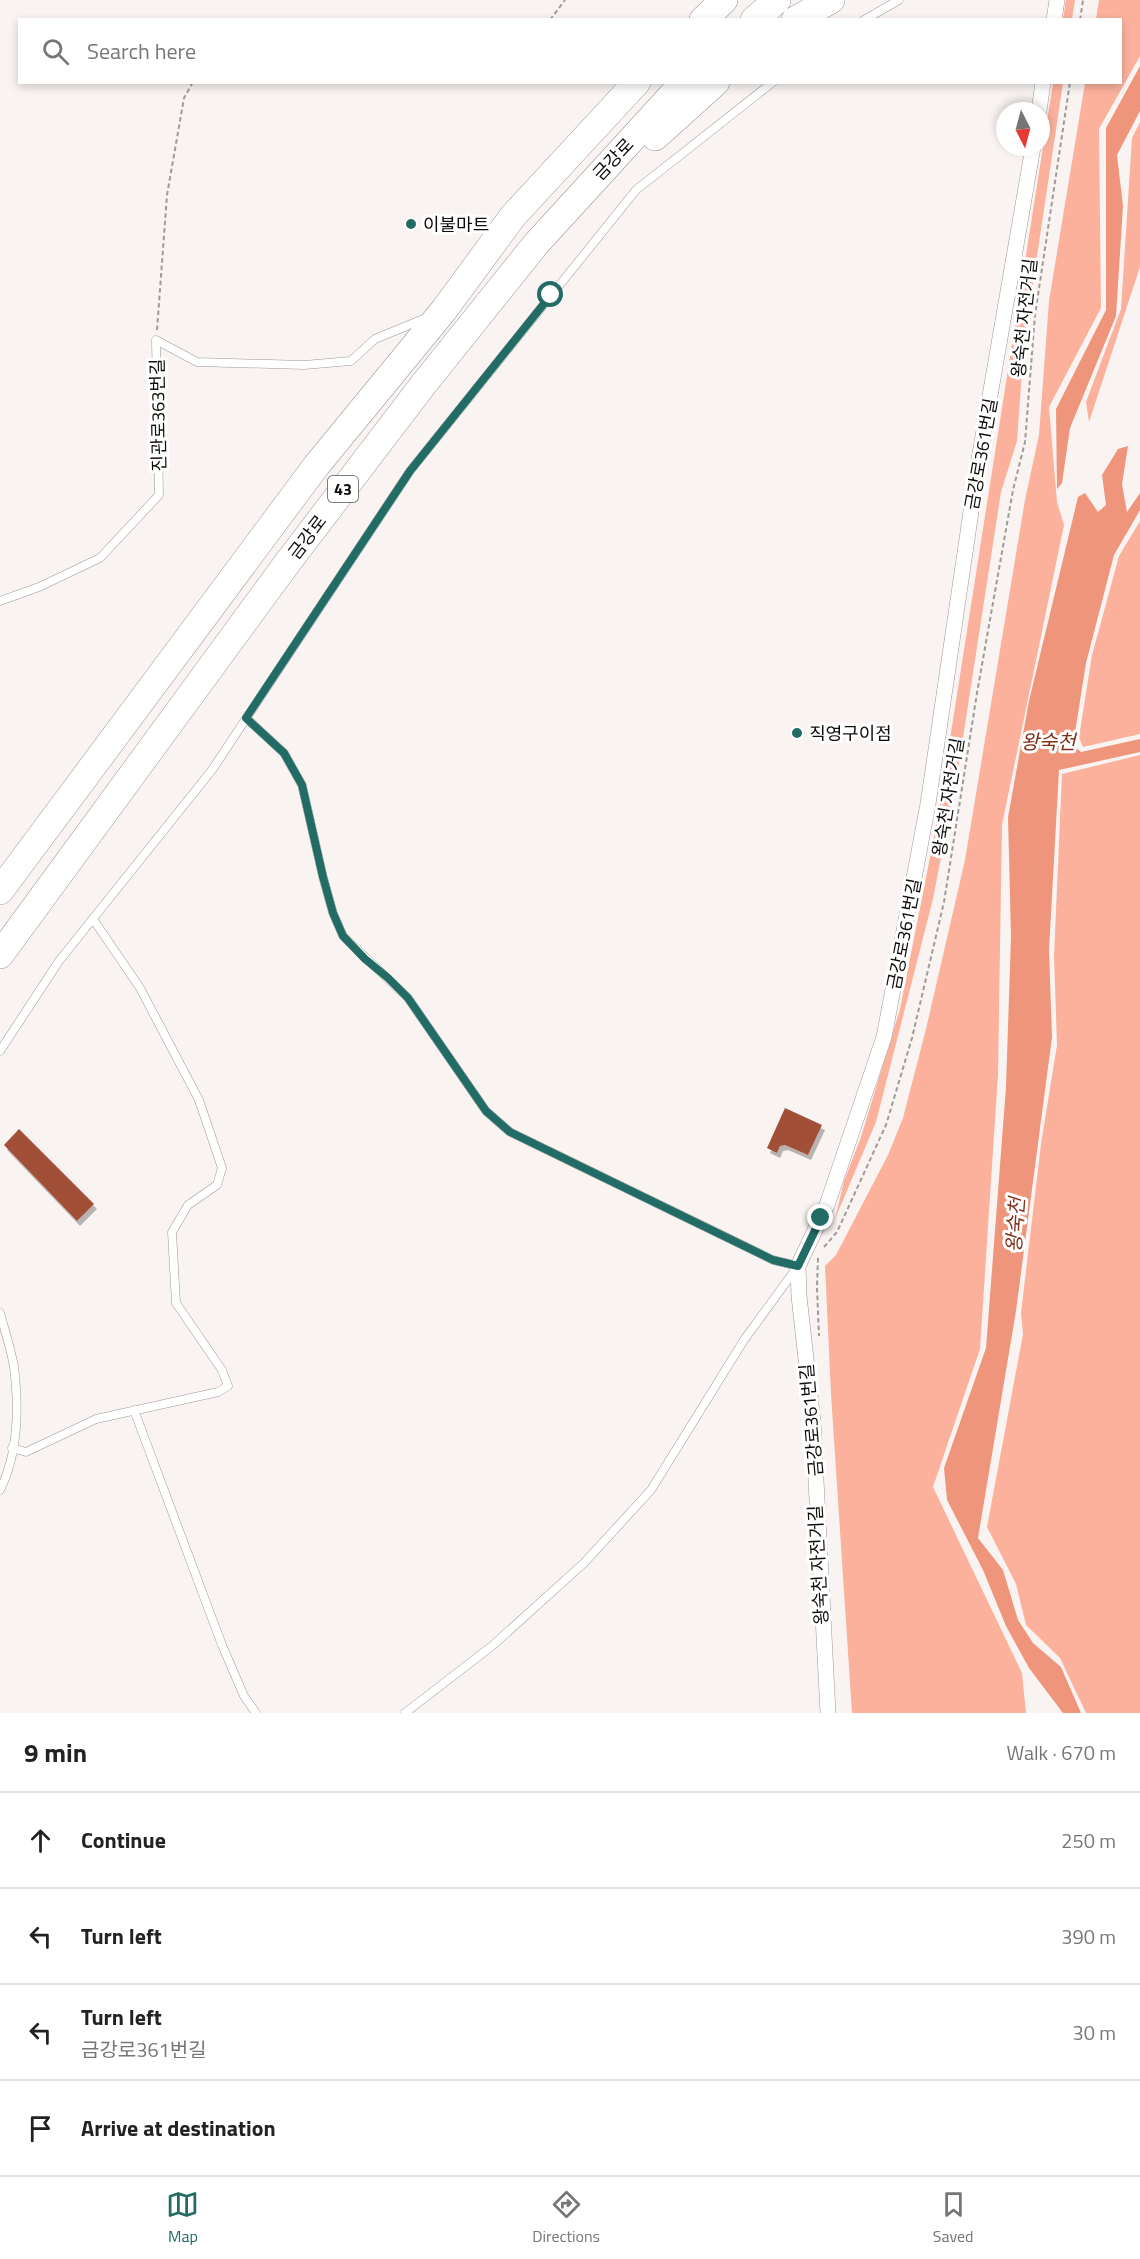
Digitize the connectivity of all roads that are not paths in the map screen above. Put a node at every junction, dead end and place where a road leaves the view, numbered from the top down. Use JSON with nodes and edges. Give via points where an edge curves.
{"nodes":[{"id":1,"x":693,"y":0,"type":"edge"},
{"id":2,"x":724,"y":0,"type":"edge"},
{"id":3,"x":777,"y":0,"type":"edge"},
{"id":4,"x":831,"y":0,"type":"edge"},
{"id":5,"x":899,"y":0,"type":"edge"},
{"id":6,"x":1057,"y":0,"type":"edge"},
{"id":7,"x":687,"y":18,"type":"edge"},
{"id":8,"x":705,"y":18,"type":"edge"},
{"id":9,"x":756,"y":18,"type":"edge"},
{"id":10,"x":799,"y":18,"type":"edge"},
{"id":11,"x":868,"y":18,"type":"edge"},
{"id":12,"x":1054,"y":18,"type":"edge"},
{"id":13,"x":630,"y":84,"type":"edge"},
{"id":14,"x":635,"y":84,"type":"edge"},
{"id":15,"x":682,"y":84,"type":"edge"},
{"id":16,"x":714,"y":84,"type":"edge"},
{"id":17,"x":770,"y":84,"type":"edge"},
{"id":18,"x":1043,"y":84,"type":"edge"},
{"id":19,"x":1040,"y":102,"type":"edge"},
{"id":20,"x":587,"y":135,"type":"junction"},
{"id":21,"x":1030,"y":156,"type":"edge"},
{"id":22,"x":536,"y":244,"type":"junction"},
{"id":23,"x":444,"y":310,"type":"junction"},
{"id":24,"x":0,"y":601,"type":"edge"},
{"id":25,"x":246,"y":718,"type":"junction"},
{"id":26,"x":0,"y":891,"type":"edge"},
{"id":27,"x":29,"y":918,"type":"junction"},
{"id":28,"x":93,"y":919,"type":"junction"},
{"id":29,"x":0,"y":954,"type":"edge"},
{"id":30,"x":0,"y":972,"type":"edge"},
{"id":31,"x":0,"y":1052,"type":"edge"},
{"id":32,"x":798,"y":1266,"type":"junction"},
{"id":33,"x":0,"y":1313,"type":"edge"},
{"id":34,"x":134,"y":1410,"type":"junction"},
{"id":35,"x":12,"y":1448,"type":"junction"},
{"id":36,"x":0,"y":1491,"type":"edge"},
{"id":37,"x":256,"y":1713,"type":"edge"},
{"id":38,"x":405,"y":1713,"type":"edge"},
{"id":39,"x":828,"y":1713,"type":"edge"}],
"edges":[{"from":1,"to":7,"type":"highway","via":[[698,4]]},
{"from":2,"to":8,"type":"highway"},
{"from":3,"to":9,"type":"highway"},
{"from":4,"to":10,"type":"highway"},
{"from":5,"to":11,"type":"lane"},
{"from":6,"to":12,"type":"street"},
{"from":13,"to":20,"type":"highway"},
{"from":14,"to":20,"type":"highway","name":"금강로","number":"43"},
{"from":15,"to":22,"type":"highway","name":"금강로","number":"43"},
{"from":16,"to":22,"type":"highway"},
{"from":17,"to":25,"type":"lane","via":[[636,190],[410,471]]},
{"from":18,"to":19,"type":"street"},
{"from":20,"to":23,"type":"highway","name":"금강로","number":"43","via":[[513,216]]},
{"from":21,"to":32,"type":"street","name":"금강로361번길","via":[[977,471],[928,804],[884,1036],[827,1205]]},
{"from":22,"to":27,"type":"highway","name":"금강로","number":"43","via":[[302,543]]},
{"from":23,"to":24,"type":"lane","name":"진관로363번길","via":[[375,339],[351,361],[304,365],[197,362],[156,340],[159,495],[100,558]]},
{"from":23,"to":26,"type":"highway","name":"금강로","number":"43","via":[[316,466]]},
{"from":25,"to":28,"type":"lane","via":[[212,770]]},
{"from":25,"to":32,"type":"lane","via":[[284,753],[302,785],[333,913],[343,936],[408,998],[486,1111],[510,1132],[554,1155],[773,1260]]},
{"from":27,"to":29,"type":"highway","name":"금강로","number":"43"},
{"from":27,"to":30,"type":"highway"},
{"from":28,"to":31,"type":"lane","via":[[59,961]]},
{"from":28,"to":34,"type":"lane","via":[[140,988],[199,1100],[222,1168],[216,1185],[188,1205],[172,1232],[176,1303],[222,1370],[228,1386],[218,1392]]},
{"from":32,"to":38,"type":"lane","via":[[744,1340],[651,1490],[584,1563],[492,1646]]},
{"from":32,"to":39,"type":"street","name":"금강로361번길","via":[[813,1422]]},
{"from":33,"to":35,"type":"lane","via":[[14,1366],[16,1430]]},
{"from":34,"to":35,"type":"lane","via":[[96,1419],[26,1452]]},
{"from":34,"to":37,"type":"lane","via":[[222,1645],[244,1696]]},
{"from":35,"to":36,"type":"lane"}]}
